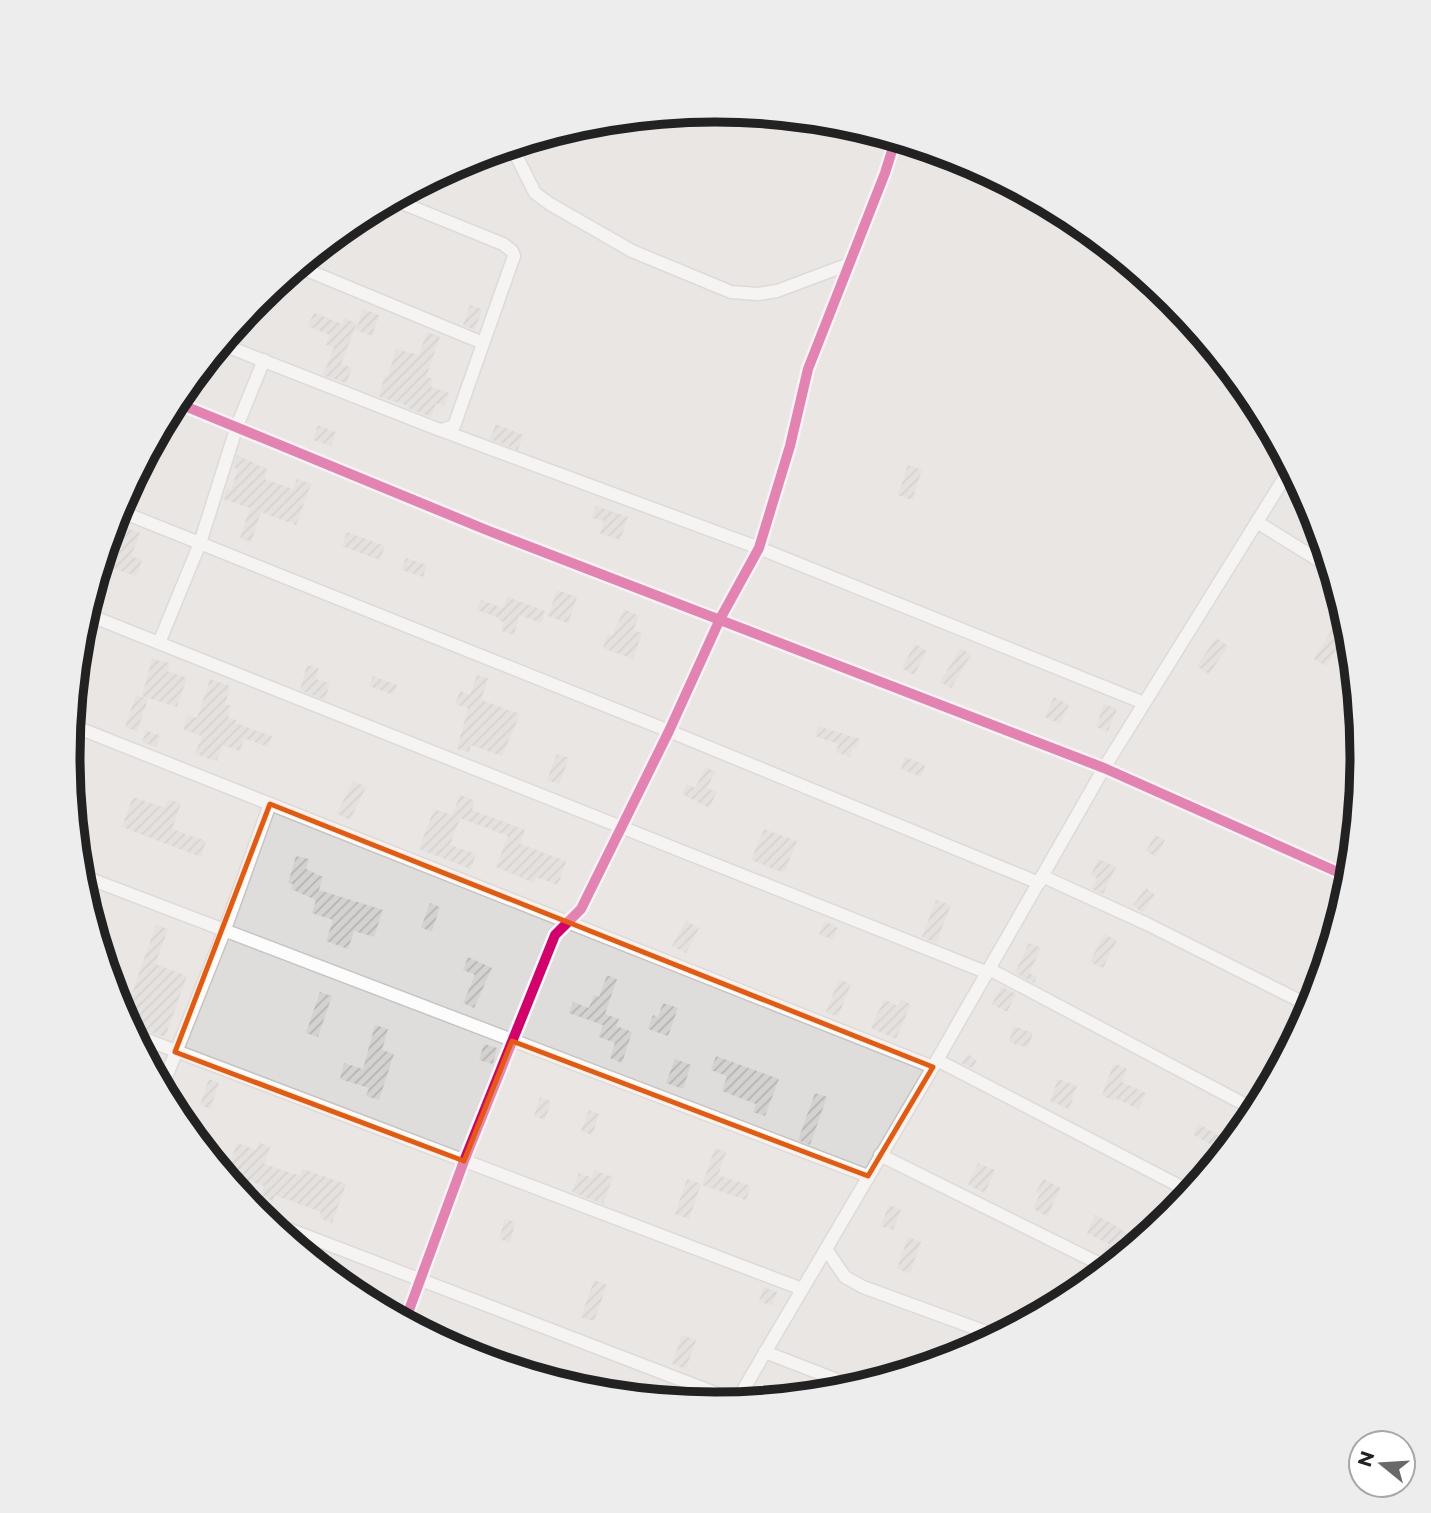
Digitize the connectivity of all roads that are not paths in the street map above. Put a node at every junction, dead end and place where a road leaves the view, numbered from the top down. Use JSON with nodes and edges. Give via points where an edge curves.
{"nodes":[{"id":1,"x":893,"y":147,"type":"edge"},
{"id":2,"x":515,"y":154,"type":"edge"},
{"id":3,"x":404,"y":204,"type":"edge"},
{"id":4,"x":849,"y":264,"type":"junction"},
{"id":5,"x":308,"y":270,"type":"edge"},
{"id":6,"x":483,"y":343,"type":"junction"},
{"id":7,"x":230,"y":347,"type":"edge"},
{"id":8,"x":264,"y":360,"type":"junction"},
{"id":9,"x":186,"y":406,"type":"edge"},
{"id":10,"x":237,"y":426,"type":"junction"},
{"id":11,"x":442,"y":430,"type":"junction"},
{"id":12,"x":1285,"y":476,"type":"edge"},
{"id":13,"x":128,"y":515,"type":"edge"},
{"id":14,"x":1257,"y":522,"type":"junction"},
{"id":15,"x":200,"y":543,"type":"junction"},
{"id":16,"x":759,"y":548,"type":"junction"},
{"id":17,"x":1320,"y":560,"type":"edge"},
{"id":18,"x":96,"y":618,"type":"edge"},
{"id":19,"x":720,"y":618,"type":"junction"},
{"id":20,"x":159,"y":643,"type":"junction"},
{"id":21,"x":1144,"y":704,"type":"junction"},
{"id":22,"x":81,"y":729,"type":"edge"},
{"id":23,"x":669,"y":731,"type":"junction"},
{"id":24,"x":1104,"y":768,"type":"junction"},
{"id":25,"x":270,"y":804,"type":"junction"},
{"id":26,"x":622,"y":828,"type":"junction"},
{"id":27,"x":1339,"y":873,"type":"edge"},
{"id":28,"x":93,"y":880,"type":"edge"},
{"id":29,"x":1040,"y":880,"type":"junction"},
{"id":30,"x":568,"y":922,"type":"junction"},
{"id":31,"x":224,"y":932,"type":"junction"},
{"id":32,"x":988,"y":971,"type":"junction"},
{"id":33,"x":1301,"y":1002,"type":"edge"},
{"id":34,"x":148,"y":1041,"type":"edge"},
{"id":35,"x":512,"y":1041,"type":"junction"},
{"id":36,"x":175,"y":1052,"type":"junction"},
{"id":37,"x":935,"y":1064,"type":"junction"},
{"id":38,"x":167,"y":1075,"type":"edge"},
{"id":39,"x":1245,"y":1105,"type":"edge"},
{"id":40,"x":880,"y":1155,"type":"junction"},
{"id":41,"x":464,"y":1161,"type":"junction"},
{"id":42,"x":868,"y":1176,"type":"junction"},
{"id":43,"x":1182,"y":1187,"type":"edge"},
{"id":44,"x":294,"y":1231,"type":"edge"},
{"id":45,"x":826,"y":1249,"type":"junction"},
{"id":46,"x":1098,"y":1263,"type":"edge"},
{"id":47,"x":421,"y":1281,"type":"junction"},
{"id":48,"x":802,"y":1289,"type":"junction"},
{"id":49,"x":409,"y":1312,"type":"edge"},
{"id":50,"x":984,"y":1331,"type":"edge"},
{"id":51,"x":765,"y":1352,"type":"junction"},
{"id":52,"x":836,"y":1380,"type":"edge"},
{"id":53,"x":742,"y":1391,"type":"edge"},
{"id":54,"x":712,"y":1392,"type":"edge"}],
"edges":[{"from":1,"to":4,"type":"street"},
{"from":2,"to":4,"type":"street","via":[[535,192],[550,204],[632,251],[731,292],[758,295],[777,291]]},
{"from":3,"to":6,"type":"street","via":[[512,251]]},
{"from":4,"to":16,"type":"street","via":[[808,369]]},
{"from":5,"to":6,"type":"street"},
{"from":6,"to":11,"type":"street","via":[[454,426]]},
{"from":7,"to":8,"type":"street"},
{"from":8,"to":10,"type":"street"},
{"from":8,"to":11,"type":"street"},
{"from":9,"to":10,"type":"street"},
{"from":10,"to":15,"type":"street"},
{"from":10,"to":19,"type":"street","via":[[489,531]]},
{"from":11,"to":16,"type":"street"},
{"from":12,"to":14,"type":"street"},
{"from":13,"to":15,"type":"street"},
{"from":14,"to":17,"type":"street"},
{"from":14,"to":21,"type":"street"},
{"from":15,"to":20,"type":"street"},
{"from":15,"to":23,"type":"street"},
{"from":16,"to":19,"type":"street"},
{"from":16,"to":21,"type":"street"},
{"from":18,"to":20,"type":"street"},
{"from":19,"to":23,"type":"street"},
{"from":19,"to":24,"type":"street"},
{"from":20,"to":26,"type":"street"},
{"from":21,"to":24,"type":"street"},
{"from":22,"to":25,"type":"street"},
{"from":23,"to":26,"type":"street"},
{"from":23,"to":29,"type":"street"},
{"from":24,"to":27,"type":"street"},
{"from":24,"to":29,"type":"street"},
{"from":25,"to":30,"type":"street"},
{"from":25,"to":31,"type":"street"},
{"from":26,"to":30,"type":"street","via":[[581,909]]},
{"from":26,"to":32,"type":"street"},
{"from":28,"to":31,"type":"street"},
{"from":29,"to":32,"type":"street"},
{"from":29,"to":33,"type":"street","via":[[1147,925]]},
{"from":30,"to":35,"type":"street","via":[[555,935]]},
{"from":30,"to":37,"type":"street"},
{"from":31,"to":35,"type":"street"},
{"from":31,"to":36,"type":"street"},
{"from":32,"to":37,"type":"street"},
{"from":32,"to":39,"type":"street"},
{"from":34,"to":36,"type":"street"},
{"from":35,"to":41,"type":"street"},
{"from":35,"to":42,"type":"street"},
{"from":36,"to":38,"type":"street"},
{"from":36,"to":41,"type":"street"},
{"from":37,"to":40,"type":"street"},
{"from":37,"to":43,"type":"street"},
{"from":40,"to":42,"type":"street"},
{"from":40,"to":46,"type":"street"},
{"from":41,"to":47,"type":"street"},
{"from":41,"to":48,"type":"street"},
{"from":42,"to":45,"type":"street"},
{"from":44,"to":47,"type":"street"},
{"from":45,"to":48,"type":"street"},
{"from":45,"to":50,"type":"street","via":[[845,1277],[863,1287]]},
{"from":47,"to":49,"type":"street"},
{"from":47,"to":54,"type":"street"},
{"from":48,"to":51,"type":"street"},
{"from":51,"to":52,"type":"street"},
{"from":51,"to":53,"type":"street"}]}
